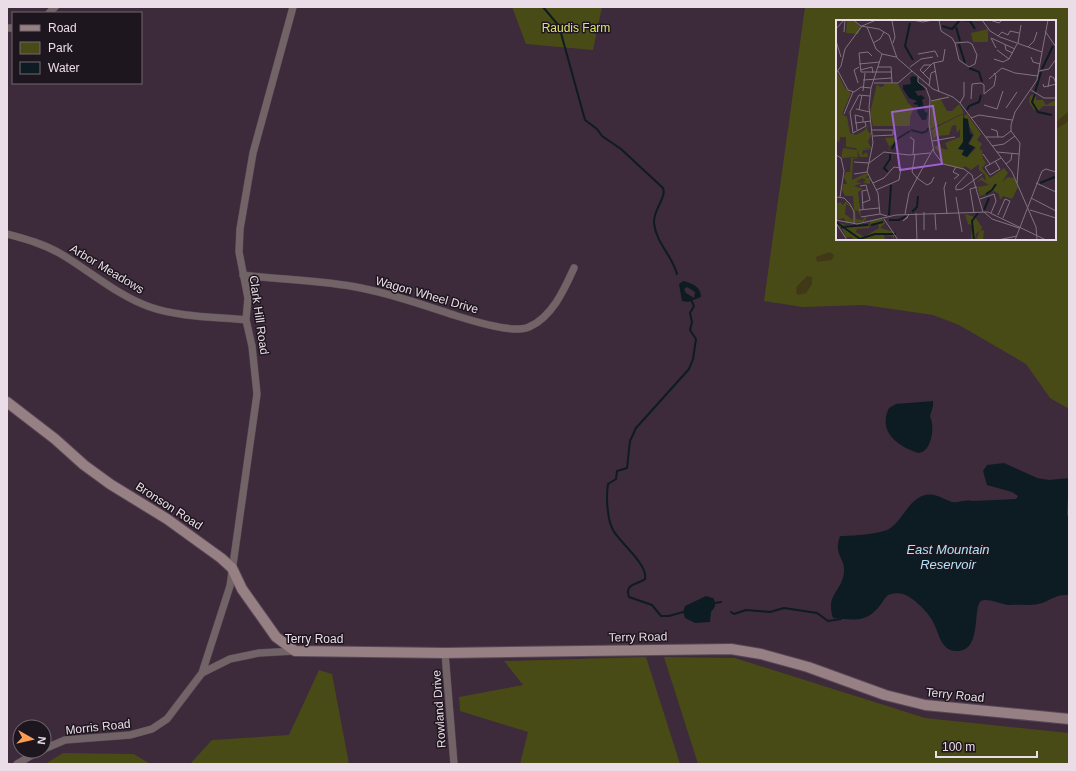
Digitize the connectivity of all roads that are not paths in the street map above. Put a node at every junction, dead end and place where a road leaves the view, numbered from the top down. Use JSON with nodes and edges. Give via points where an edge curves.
{"nodes":[{"id":1,"x":293,"y":7,"type":"edge"},
{"id":2,"x":7,"y":234,"type":"edge"},
{"id":3,"x":574,"y":268,"type":"dead end"},
{"id":4,"x":243,"y":276,"type":"junction"},
{"id":5,"x":246,"y":320,"type":"junction"},
{"id":6,"x":7,"y":402,"type":"edge"},
{"id":7,"x":232,"y":568,"type":"junction"},
{"id":8,"x":295,"y":651,"type":"junction"},
{"id":9,"x":446,"y":653,"type":"junction"},
{"id":10,"x":202,"y":673,"type":"junction"},
{"id":11,"x":1069,"y":719,"type":"edge"},
{"id":12,"x":52,"y":746,"type":"edge"},
{"id":13,"x":454,"y":764,"type":"edge"}],
"edges":[{"from":1,"to":4,"type":"street","name":"Clark Hill Road","via":[[253,153],[244,199],[239,252]]},
{"from":2,"to":5,"type":"street","name":"Arbor Meadows","via":[[32,240],[60,254],[151,308]]},
{"from":3,"to":4,"type":"street","name":"Wagon Wheel Drive","via":[[555,305],[541,319],[528,328],[512,329],[470,320],[363,288]]},
{"from":4,"to":5,"type":"street","name":"Clark Hill Road","via":[[248,298]]},
{"from":5,"to":7,"type":"street","name":"Clark Hill Road","via":[[252,346],[257,394]]},
{"from":6,"to":7,"type":"street","name":"Bronson Road","via":[[84,465],[167,519]]},
{"from":7,"to":8,"type":"street","name":"Bronson Road","via":[[242,589],[276,637]]},
{"from":7,"to":10,"type":"street","name":"Clark Hill Road","via":[[230,586]]},
{"from":8,"to":9,"type":"street","name":"Terry Road"},
{"from":8,"to":10,"type":"street","name":"Terry Road","via":[[259,653],[230,659]]},
{"from":9,"to":11,"type":"street","name":"Terry Road","via":[[732,649],[808,667],[885,695],[925,705]]},
{"from":9,"to":13,"type":"street","name":"Rowland Drive"},
{"from":10,"to":12,"type":"street","name":"Morris Road","via":[[167,719],[152,729],[130,735],[65,740]]}]}
